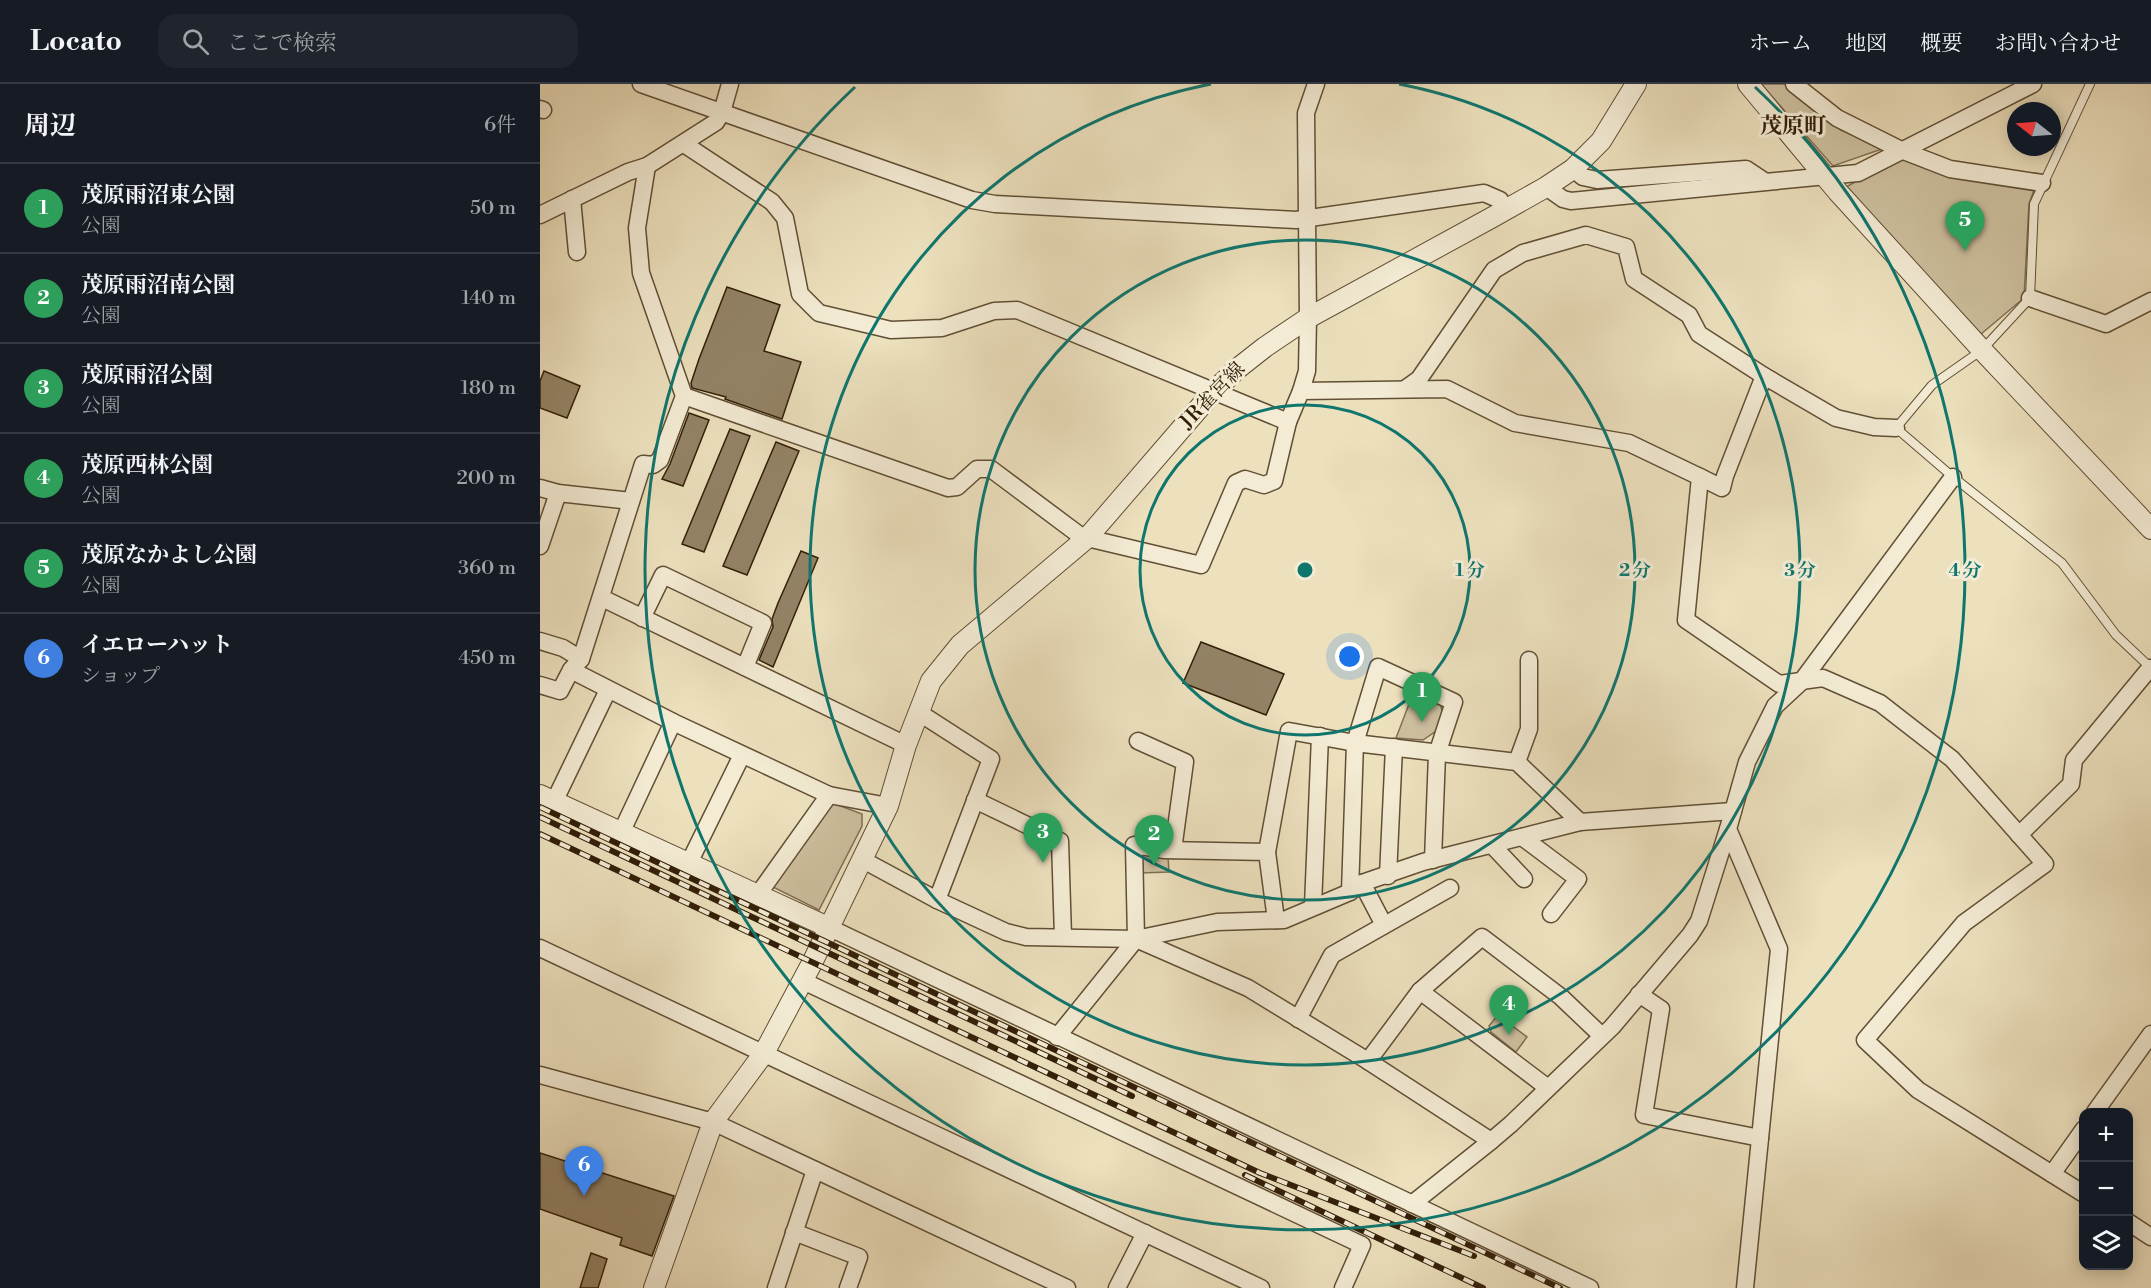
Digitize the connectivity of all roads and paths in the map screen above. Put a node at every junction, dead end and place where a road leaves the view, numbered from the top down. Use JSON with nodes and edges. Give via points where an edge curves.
{"nodes":[{"id":1,"x":641,"y":84,"type":"edge"},
{"id":2,"x":730,"y":84,"type":"edge"},
{"id":3,"x":1316,"y":84,"type":"edge"},
{"id":4,"x":1636,"y":84,"type":"edge"},
{"id":5,"x":1748,"y":84,"type":"edge"},
{"id":6,"x":1794,"y":84,"type":"edge"},
{"id":7,"x":2033,"y":84,"type":"edge"},
{"id":8,"x":2090,"y":84,"type":"edge"},
{"id":9,"x":722,"y":112,"type":"junction"},
{"id":10,"x":684,"y":144,"type":"junction"},
{"id":11,"x":1901,"y":150,"type":"junction"},
{"id":12,"x":647,"y":166,"type":"junction"},
{"id":13,"x":1573,"y":169,"type":"junction"},
{"id":14,"x":1826,"y":178,"type":"junction"},
{"id":15,"x":1764,"y":181,"type":"junction"},
{"id":16,"x":2042,"y":183,"type":"junction"},
{"id":17,"x":1546,"y":187,"type":"junction"},
{"id":18,"x":572,"y":199,"type":"junction"},
{"id":19,"x":1506,"y":210,"type":"junction"},
{"id":20,"x":540,"y":215,"type":"edge"},
{"id":21,"x":1307,"y":220,"type":"junction"},
{"id":22,"x":577,"y":252,"type":"dead end"},
{"id":23,"x":2030,"y":298,"type":"junction"},
{"id":24,"x":2151,"y":301,"type":"edge"},
{"id":25,"x":1308,"y":318,"type":"junction"},
{"id":26,"x":1982,"y":350,"type":"junction"},
{"id":27,"x":1764,"y":376,"type":"junction"},
{"id":28,"x":1405,"y":389,"type":"junction"},
{"id":29,"x":1301,"y":391,"type":"junction"},
{"id":30,"x":1213,"y":392,"type":"junction"},
{"id":31,"x":684,"y":396,"type":"junction"},
{"id":32,"x":1288,"y":422,"type":"junction"},
{"id":33,"x":1896,"y":428,"type":"junction"},
{"id":34,"x":1701,"y":477,"type":"junction"},
{"id":35,"x":1953,"y":477,"type":"junction"},
{"id":36,"x":540,"y":488,"type":"edge"},
{"id":37,"x":558,"y":493,"type":"junction"},
{"id":38,"x":631,"y":501,"type":"junction"},
{"id":39,"x":2151,"y":529,"type":"edge"},
{"id":40,"x":1087,"y":538,"type":"junction"},
{"id":41,"x":540,"y":546,"type":"edge"},
{"id":42,"x":602,"y":598,"type":"junction"},
{"id":43,"x":642,"y":618,"type":"junction"},
{"id":44,"x":540,"y":641,"type":"edge"},
{"id":45,"x":1529,"y":660,"type":"dead end"},
{"id":46,"x":576,"y":665,"type":"junction"},
{"id":47,"x":745,"y":667,"type":"junction"},
{"id":48,"x":2150,"y":668,"type":"edge"},
{"id":49,"x":1802,"y":682,"type":"junction"},
{"id":50,"x":540,"y":685,"type":"edge"},
{"id":51,"x":608,"y":690,"type":"junction"},
{"id":52,"x":918,"y":712,"type":"junction"},
{"id":53,"x":673,"y":722,"type":"junction"},
{"id":54,"x":1320,"y":736,"type":"junction"},
{"id":55,"x":1138,"y":741,"type":"dead end"},
{"id":56,"x":1355,"y":743,"type":"junction"},
{"id":57,"x":906,"y":745,"type":"junction"},
{"id":58,"x":1394,"y":747,"type":"junction"},
{"id":59,"x":1437,"y":754,"type":"junction"},
{"id":60,"x":742,"y":755,"type":"junction"},
{"id":61,"x":1517,"y":762,"type":"junction"},
{"id":62,"x":829,"y":795,"type":"junction"},
{"id":63,"x":547,"y":798,"type":"edge"},
{"id":64,"x":975,"y":800,"type":"junction"},
{"id":65,"x":888,"y":806,"type":"junction"},
{"id":66,"x":1733,"y":811,"type":"junction"},
{"id":67,"x":1580,"y":822,"type":"junction"},
{"id":68,"x":1728,"y":829,"type":"junction"},
{"id":69,"x":621,"y":833,"type":"junction"},
{"id":70,"x":2019,"y":835,"type":"junction"},
{"id":71,"x":1522,"y":837,"type":"junction"},
{"id":72,"x":1491,"y":845,"type":"junction"},
{"id":73,"x":1173,"y":850,"type":"junction"},
{"id":74,"x":1268,"y":852,"type":"junction"},
{"id":75,"x":864,"y":860,"type":"junction"},
{"id":76,"x":1433,"y":860,"type":"junction"},
{"id":77,"x":688,"y":863,"type":"junction"},
{"id":78,"x":1388,"y":876,"type":"junction"},
{"id":79,"x":1524,"y":879,"type":"dead end"},
{"id":80,"x":1356,"y":888,"type":"junction"},
{"id":81,"x":1450,"y":888,"type":"dead end"},
{"id":82,"x":757,"y":896,"type":"junction"},
{"id":83,"x":937,"y":900,"type":"junction"},
{"id":84,"x":1313,"y":906,"type":"junction"},
{"id":85,"x":1551,"y":914,"type":"dead end"},
{"id":86,"x":1275,"y":920,"type":"junction"},
{"id":87,"x":1384,"y":925,"type":"junction"},
{"id":88,"x":830,"y":928,"type":"junction"},
{"id":89,"x":1063,"y":937,"type":"junction"},
{"id":90,"x":1136,"y":939,"type":"junction"},
{"id":91,"x":540,"y":948,"type":"edge"},
{"id":92,"x":803,"y":981,"type":"junction"},
{"id":93,"x":1420,"y":991,"type":"junction"},
{"id":94,"x":1639,"y":994,"type":"junction"},
{"id":95,"x":1298,"y":1019,"type":"junction"},
{"id":96,"x":2151,"y":1034,"type":"edge"},
{"id":97,"x":1602,"y":1036,"type":"junction"},
{"id":98,"x":1057,"y":1037,"type":"junction"},
{"id":99,"x":764,"y":1053,"type":"junction"},
{"id":100,"x":1368,"y":1061,"type":"junction"},
{"id":101,"x":540,"y":1075,"type":"edge"},
{"id":102,"x":1548,"y":1088,"type":"junction"},
{"id":103,"x":2099,"y":1108,"type":"edge"},
{"id":104,"x":713,"y":1122,"type":"junction"},
{"id":105,"x":2079,"y":1136,"type":"edge"},
{"id":106,"x":1760,"y":1138,"type":"junction"},
{"id":107,"x":1491,"y":1141,"type":"junction"},
{"id":108,"x":815,"y":1170,"type":"junction"},
{"id":109,"x":1757,"y":1171,"type":"junction"},
{"id":110,"x":2052,"y":1174,"type":"junction"},
{"id":111,"x":2079,"y":1191,"type":"edge"},
{"id":112,"x":1412,"y":1204,"type":"junction"},
{"id":113,"x":2133,"y":1225,"type":"edge"},
{"id":114,"x":794,"y":1232,"type":"junction"},
{"id":115,"x":1145,"y":1233,"type":"junction"},
{"id":116,"x":2151,"y":1237,"type":"edge"},
{"id":117,"x":654,"y":1288,"type":"edge"},
{"id":118,"x":776,"y":1288,"type":"edge"},
{"id":119,"x":848,"y":1288,"type":"edge"},
{"id":120,"x":1067,"y":1288,"type":"edge"},
{"id":121,"x":1117,"y":1288,"type":"edge"},
{"id":122,"x":1261,"y":1288,"type":"edge"},
{"id":123,"x":1343,"y":1288,"type":"edge"},
{"id":124,"x":1590,"y":1288,"type":"edge"},
{"id":125,"x":1737,"y":1288,"type":"edge"},
{"id":126,"x":1745,"y":1288,"type":"edge"},
{"id":127,"x":1756,"y":1288,"type":"edge"}],
"edges":[{"from":1,"to":9,"type":"street"},
{"from":2,"to":9,"type":"street"},
{"from":3,"to":21,"type":"street","via":[[1306,112]]},
{"from":4,"to":13,"type":"street","name":"JR雀宮線","via":[[1601,141]]},
{"from":5,"to":14,"type":"street"},
{"from":6,"to":11,"type":"street","via":[[1837,118]]},
{"from":7,"to":11,"type":"street"},
{"from":8,"to":16,"type":"lane"},
{"from":9,"to":10,"type":"street","via":[[716,122]]},
{"from":9,"to":21,"type":"street","via":[[972,200]]},
{"from":10,"to":12,"type":"street"},
{"from":10,"to":30,"type":"street","via":[[772,202],[785,218],[800,294],[819,313],[891,330],[942,328],[994,311],[1017,310]]},
{"from":11,"to":14,"type":"street","via":[[1858,173]]},
{"from":11,"to":16,"type":"street","via":[[1950,169]]},
{"from":12,"to":18,"type":"street"},
{"from":12,"to":31,"type":"street","via":[[637,228],[642,273]]},
{"from":13,"to":15,"type":"street","via":[[1583,177],[1607,180],[1746,168]]},
{"from":13,"to":17,"type":"street","name":"JR雀宮線"},
{"from":14,"to":15,"type":"street"},
{"from":14,"to":26,"type":"street"},
{"from":15,"to":17,"type":"street","via":[[1571,201]]},
{"from":16,"to":23,"type":"lane","via":[[2034,204]]},
{"from":17,"to":19,"type":"street","name":"JR雀宮線"},
{"from":18,"to":20,"type":"street"},
{"from":18,"to":22,"type":"street"},
{"from":19,"to":21,"type":"street","via":[[1500,200],[1484,193]]},
{"from":19,"to":25,"type":"street","name":"JR雀宮線"},
{"from":21,"to":25,"type":"street"},
{"from":23,"to":24,"type":"street","via":[[2106,324]]},
{"from":23,"to":26,"type":"lane"},
{"from":25,"to":29,"type":"street","via":[[1307,371]]},
{"from":25,"to":30,"type":"street","name":"JR雀宮線","via":[[1265,347]]},
{"from":26,"to":33,"type":"lane","via":[[1932,385]]},
{"from":26,"to":39,"type":"street"},
{"from":27,"to":28,"type":"street","via":[[1699,334],[1689,315],[1634,279],[1626,247],[1586,235],[1523,253],[1494,270],[1419,379]]},
{"from":27,"to":33,"type":"street","via":[[1836,418]]},
{"from":27,"to":34,"type":"street","via":[[1722,488]]},
{"from":28,"to":29,"type":"street"},
{"from":28,"to":34,"type":"street","via":[[1447,389],[1515,423],[1629,443]]},
{"from":29,"to":32,"type":"street"},
{"from":30,"to":32,"type":"street"},
{"from":30,"to":40,"type":"street","name":"JR雀宮線"},
{"from":31,"to":38,"type":"street","via":[[660,460],[653,465],[643,464]]},
{"from":31,"to":40,"type":"street","via":[[948,488],[957,487],[977,468],[991,469]]},
{"from":32,"to":40,"type":"street","via":[[1274,481],[1264,485],[1245,479],[1236,483],[1201,565]]},
{"from":33,"to":35,"type":"lane"},
{"from":34,"to":49,"type":"street","via":[[1686,620],[1779,684]]},
{"from":35,"to":48,"type":"lane","via":[[2062,563],[2116,635]]},
{"from":35,"to":49,"type":"street"},
{"from":36,"to":37,"type":"street"},
{"from":37,"to":38,"type":"street"},
{"from":37,"to":41,"type":"street"},
{"from":38,"to":42,"type":"street"},
{"from":40,"to":52,"type":"street","name":"JR雀宮線","via":[[960,645],[931,681]]},
{"from":42,"to":43,"type":"street"},
{"from":42,"to":46,"type":"street"},
{"from":43,"to":47,"type":"street"},
{"from":43,"to":47,"type":"street","via":[[663,574],[763,623]]},
{"from":44,"to":46,"type":"street","via":[[563,648]]},
{"from":45,"to":61,"type":"street","via":[[1529,729]]},
{"from":46,"to":50,"type":"street","via":[[560,691]]},
{"from":46,"to":51,"type":"street"},
{"from":47,"to":57,"type":"street"},
{"from":48,"to":70,"type":"street","via":[[2074,760],[2071,784]]},
{"from":49,"to":66,"type":"street","via":[[1775,706],[1748,762]]},
{"from":49,"to":70,"type":"street","via":[[1823,678],[1880,703],[1952,759]]},
{"from":51,"to":53,"type":"street"},
{"from":51,"to":63,"type":"street"},
{"from":52,"to":57,"type":"street","name":"JR雀宮線"},
{"from":52,"to":64,"type":"street","via":[[991,759]]},
{"from":53,"to":60,"type":"street"},
{"from":53,"to":69,"type":"street"},
{"from":54,"to":56,"type":"street"},
{"from":54,"to":74,"type":"street","via":[[1289,731]]},
{"from":54,"to":84,"type":"street"},
{"from":55,"to":73,"type":"street","via":[[1185,762]]},
{"from":56,"to":58,"type":"street"},
{"from":56,"to":59,"type":"street","via":[[1378,667],[1454,702]]},
{"from":56,"to":80,"type":"street"},
{"from":57,"to":65,"type":"street","name":"JR雀宮線"},
{"from":58,"to":59,"type":"street"},
{"from":58,"to":78,"type":"street"},
{"from":59,"to":61,"type":"street"},
{"from":59,"to":76,"type":"street"},
{"from":60,"to":62,"type":"street"},
{"from":60,"to":77,"type":"street"},
{"from":61,"to":67,"type":"street"},
{"from":62,"to":65,"type":"street"},
{"from":62,"to":82,"type":"street"},
{"from":63,"to":69,"type":"street"},
{"from":64,"to":83,"type":"street"},
{"from":64,"to":89,"type":"street","via":[[1060,841]]},
{"from":65,"to":75,"type":"street","name":"JR雀宮線"},
{"from":66,"to":67,"type":"street"},
{"from":66,"to":68,"type":"street"},
{"from":67,"to":71,"type":"street"},
{"from":68,"to":94,"type":"street","via":[[1699,921]]},
{"from":68,"to":106,"type":"street","via":[[1779,949]]},
{"from":69,"to":77,"type":"street"},
{"from":70,"to":110,"type":"street","via":[[2044,864],[1964,923],[1865,1040],[1918,1090]]},
{"from":71,"to":72,"type":"street"},
{"from":71,"to":85,"type":"street","via":[[1578,879]]},
{"from":72,"to":76,"type":"street"},
{"from":72,"to":79,"type":"street"},
{"from":73,"to":74,"type":"street"},
{"from":73,"to":90,"type":"street","via":[[1134,845]]},
{"from":74,"to":86,"type":"street"},
{"from":75,"to":83,"type":"street"},
{"from":75,"to":88,"type":"street","name":"JR雀宮線"},
{"from":76,"to":78,"type":"street"},
{"from":77,"to":82,"type":"street"},
{"from":78,"to":80,"type":"street"},
{"from":80,"to":84,"type":"street"},
{"from":80,"to":87,"type":"street"},
{"from":81,"to":87,"type":"street"},
{"from":82,"to":88,"type":"street"},
{"from":83,"to":89,"type":"street","via":[[1006,932],[1026,937]]},
{"from":84,"to":86,"type":"street","via":[[1284,920]]},
{"from":86,"to":90,"type":"street","via":[[1217,922]]},
{"from":87,"to":95,"type":"street","via":[[1332,955]]},
{"from":88,"to":92,"type":"street","name":"JR雀宮線"},
{"from":88,"to":98,"type":"street"},
{"from":89,"to":90,"type":"street"},
{"from":90,"to":95,"type":"street","via":[[1248,988]]},
{"from":90,"to":98,"type":"street"},
{"from":91,"to":99,"type":"street"},
{"from":92,"to":99,"type":"street","name":"JR雀宮線"},
{"from":92,"to":123,"type":"street","via":[[1362,1245]]},
{"from":93,"to":97,"type":"street","via":[[1482,937],[1561,998]]},
{"from":93,"to":100,"type":"street"},
{"from":93,"to":102,"type":"street"},
{"from":94,"to":97,"type":"street"},
{"from":94,"to":106,"type":"street","via":[[1661,1009],[1644,1115]]},
{"from":95,"to":100,"type":"street"},
{"from":96,"to":103,"type":"street"},
{"from":97,"to":102,"type":"street"},
{"from":98,"to":112,"type":"street"},
{"from":99,"to":104,"type":"street","name":"JR雀宮線"},
{"from":99,"to":115,"type":"street"},
{"from":100,"to":107,"type":"street"},
{"from":101,"to":104,"type":"street"},
{"from":102,"to":107,"type":"street"},
{"from":104,"to":108,"type":"street"},
{"from":104,"to":117,"type":"street","name":"JR雀宮線"},
{"from":105,"to":110,"type":"street"},
{"from":106,"to":109,"type":"street"},
{"from":107,"to":112,"type":"street"},
{"from":108,"to":114,"type":"street"},
{"from":108,"to":120,"type":"street"},
{"from":109,"to":125,"type":"street","via":[[1748,1185],[1745,1201]]},
{"from":109,"to":126,"type":"street"},
{"from":109,"to":127,"type":"street","via":[[1763,1200]]},
{"from":110,"to":111,"type":"street"},
{"from":112,"to":124,"type":"street"},
{"from":113,"to":116,"type":"street"},
{"from":114,"to":118,"type":"street"},
{"from":114,"to":119,"type":"street","via":[[859,1257]]},
{"from":115,"to":121,"type":"street"},
{"from":115,"to":122,"type":"street"}]}
